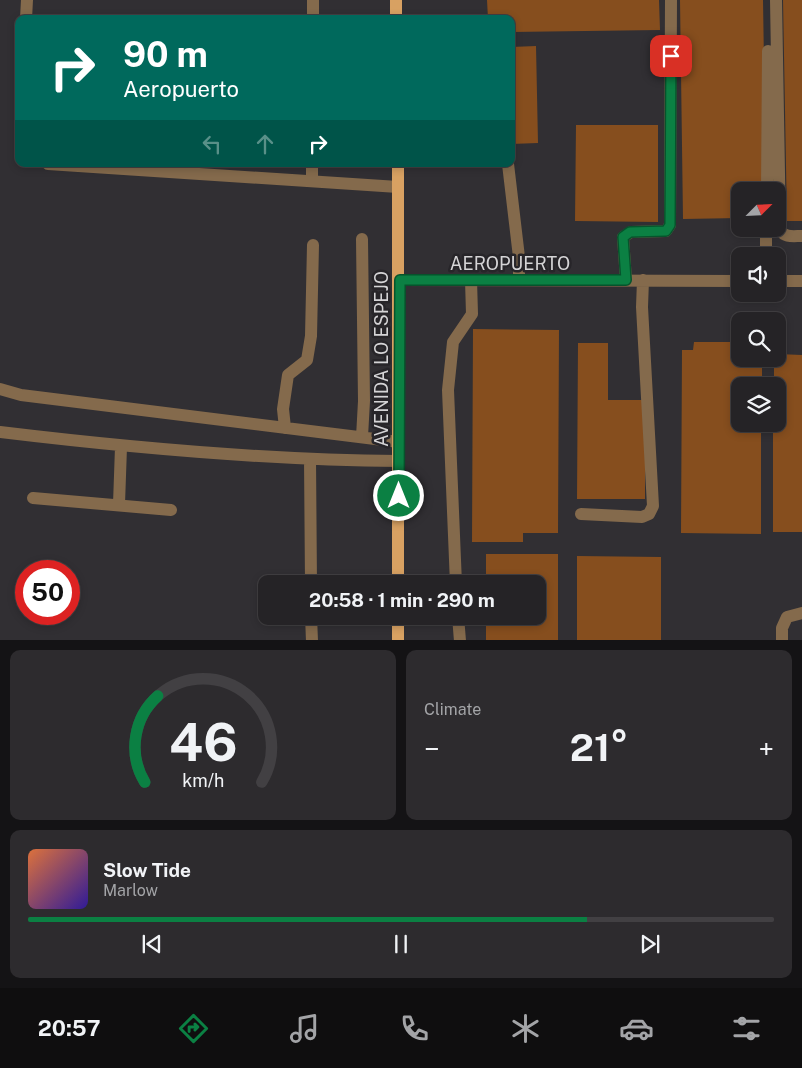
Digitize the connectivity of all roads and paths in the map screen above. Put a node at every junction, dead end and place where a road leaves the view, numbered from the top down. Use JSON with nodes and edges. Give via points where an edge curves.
{"nodes":[{"id":1,"x":26,"y":0,"type":"edge"},
{"id":2,"x":313,"y":0,"type":"edge"},
{"id":3,"x":396,"y":0,"type":"edge"},
{"id":4,"x":671,"y":0,"type":"edge"},
{"id":5,"x":767,"y":0,"type":"edge"},
{"id":6,"x":776,"y":0,"type":"edge"},
{"id":7,"x":26,"y":15,"type":"edge"},
{"id":8,"x":313,"y":15,"type":"edge"},
{"id":9,"x":396,"y":15,"type":"edge"},
{"id":10,"x":95,"y":167,"type":"edge"},
{"id":11,"x":312,"y":167,"type":"edge"},
{"id":12,"x":398,"y":167,"type":"edge"},
{"id":13,"x":508,"y":167,"type":"edge"},
{"id":14,"x":312,"y":181,"type":"junction"},
{"id":15,"x":767,"y":182,"type":"edge"},
{"id":16,"x":398,"y":187,"type":"junction"},
{"id":17,"x":802,"y":236,"type":"edge"},
{"id":18,"x":362,"y":239,"type":"dead end"},
{"id":19,"x":313,"y":245,"type":"dead end"},
{"id":20,"x":400,"y":280,"type":"junction"},
{"id":21,"x":471,"y":280,"type":"junction"},
{"id":22,"x":519,"y":280,"type":"junction"},
{"id":23,"x":626,"y":280,"type":"junction"},
{"id":24,"x":643,"y":280,"type":"junction"},
{"id":25,"x":731,"y":281,"type":"edge"},
{"id":26,"x":786,"y":281,"type":"edge"},
{"id":27,"x":802,"y":281,"type":"edge"},
{"id":28,"x":0,"y":389,"type":"edge"},
{"id":29,"x":285,"y":428,"type":"junction"},
{"id":30,"x":0,"y":432,"type":"edge"},
{"id":31,"x":362,"y":437,"type":"junction"},
{"id":32,"x":399,"y":442,"type":"junction"},
{"id":33,"x":122,"y":447,"type":"junction"},
{"id":34,"x":310,"y":458,"type":"junction"},
{"id":35,"x":399,"y":461,"type":"junction"},
{"id":36,"x":33,"y":498,"type":"dead end"},
{"id":37,"x":119,"y":504,"type":"junction"},
{"id":38,"x":171,"y":510,"type":"dead end"},
{"id":39,"x":581,"y":514,"type":"dead end"},
{"id":40,"x":311,"y":575,"type":"edge"},
{"id":41,"x":398,"y":575,"type":"edge"},
{"id":42,"x":456,"y":575,"type":"edge"},
{"id":43,"x":802,"y":613,"type":"edge"},
{"id":44,"x":311,"y":625,"type":"edge"},
{"id":45,"x":398,"y":625,"type":"edge"},
{"id":46,"x":459,"y":625,"type":"edge"},
{"id":47,"x":312,"y":640,"type":"edge"},
{"id":48,"x":398,"y":640,"type":"edge"},
{"id":49,"x":460,"y":640,"type":"edge"},
{"id":50,"x":782,"y":640,"type":"edge"}],
"edges":[{"from":1,"to":7,"type":"street"},
{"from":2,"to":8,"type":"street"},
{"from":3,"to":9,"type":"main road"},
{"from":4,"to":23,"type":"street","via":[[670,225],[666,231],[630,232],[623,237]]},
{"from":5,"to":15,"type":"street"},
{"from":6,"to":17,"type":"street","via":[[780,230],[787,236]]},
{"from":10,"to":14,"type":"street"},
{"from":11,"to":14,"type":"street"},
{"from":12,"to":16,"type":"main road","name":"AVENIDA LO ESPEJO"},
{"from":13,"to":22,"type":"street"},
{"from":14,"to":16,"type":"street"},
{"from":16,"to":20,"type":"main road","name":"AVENIDA LO ESPEJO"},
{"from":18,"to":31,"type":"street"},
{"from":19,"to":29,"type":"street","via":[[311,336],[307,360],[288,376],[283,409]]},
{"from":20,"to":21,"type":"street","name":"AEROPUERTO"},
{"from":20,"to":32,"type":"main road","name":"AVENIDA LO ESPEJO"},
{"from":21,"to":22,"type":"street","name":"AEROPUERTO"},
{"from":21,"to":42,"type":"street","via":[[472,314],[453,342],[448,390]]},
{"from":22,"to":23,"type":"street","name":"AEROPUERTO"},
{"from":23,"to":24,"type":"street","name":"AEROPUERTO"},
{"from":24,"to":25,"type":"street","name":"AEROPUERTO"},
{"from":24,"to":39,"type":"street","via":[[653,506],[649,514],[642,517]]},
{"from":26,"to":27,"type":"street"},
{"from":28,"to":29,"type":"street","via":[[21,395]]},
{"from":29,"to":31,"type":"street"},
{"from":30,"to":33,"type":"street"},
{"from":31,"to":32,"type":"street"},
{"from":32,"to":35,"type":"main road","name":"AVENIDA LO ESPEJO"},
{"from":33,"to":34,"type":"street"},
{"from":33,"to":37,"type":"street"},
{"from":34,"to":35,"type":"street"},
{"from":34,"to":40,"type":"street"},
{"from":35,"to":41,"type":"main road","name":"AVENIDA LO ESPEJO"},
{"from":36,"to":37,"type":"street"},
{"from":37,"to":38,"type":"street"},
{"from":43,"to":50,"type":"street","via":[[788,617],[782,628]]},
{"from":44,"to":47,"type":"street"},
{"from":45,"to":48,"type":"main road"},
{"from":46,"to":49,"type":"street"}]}
